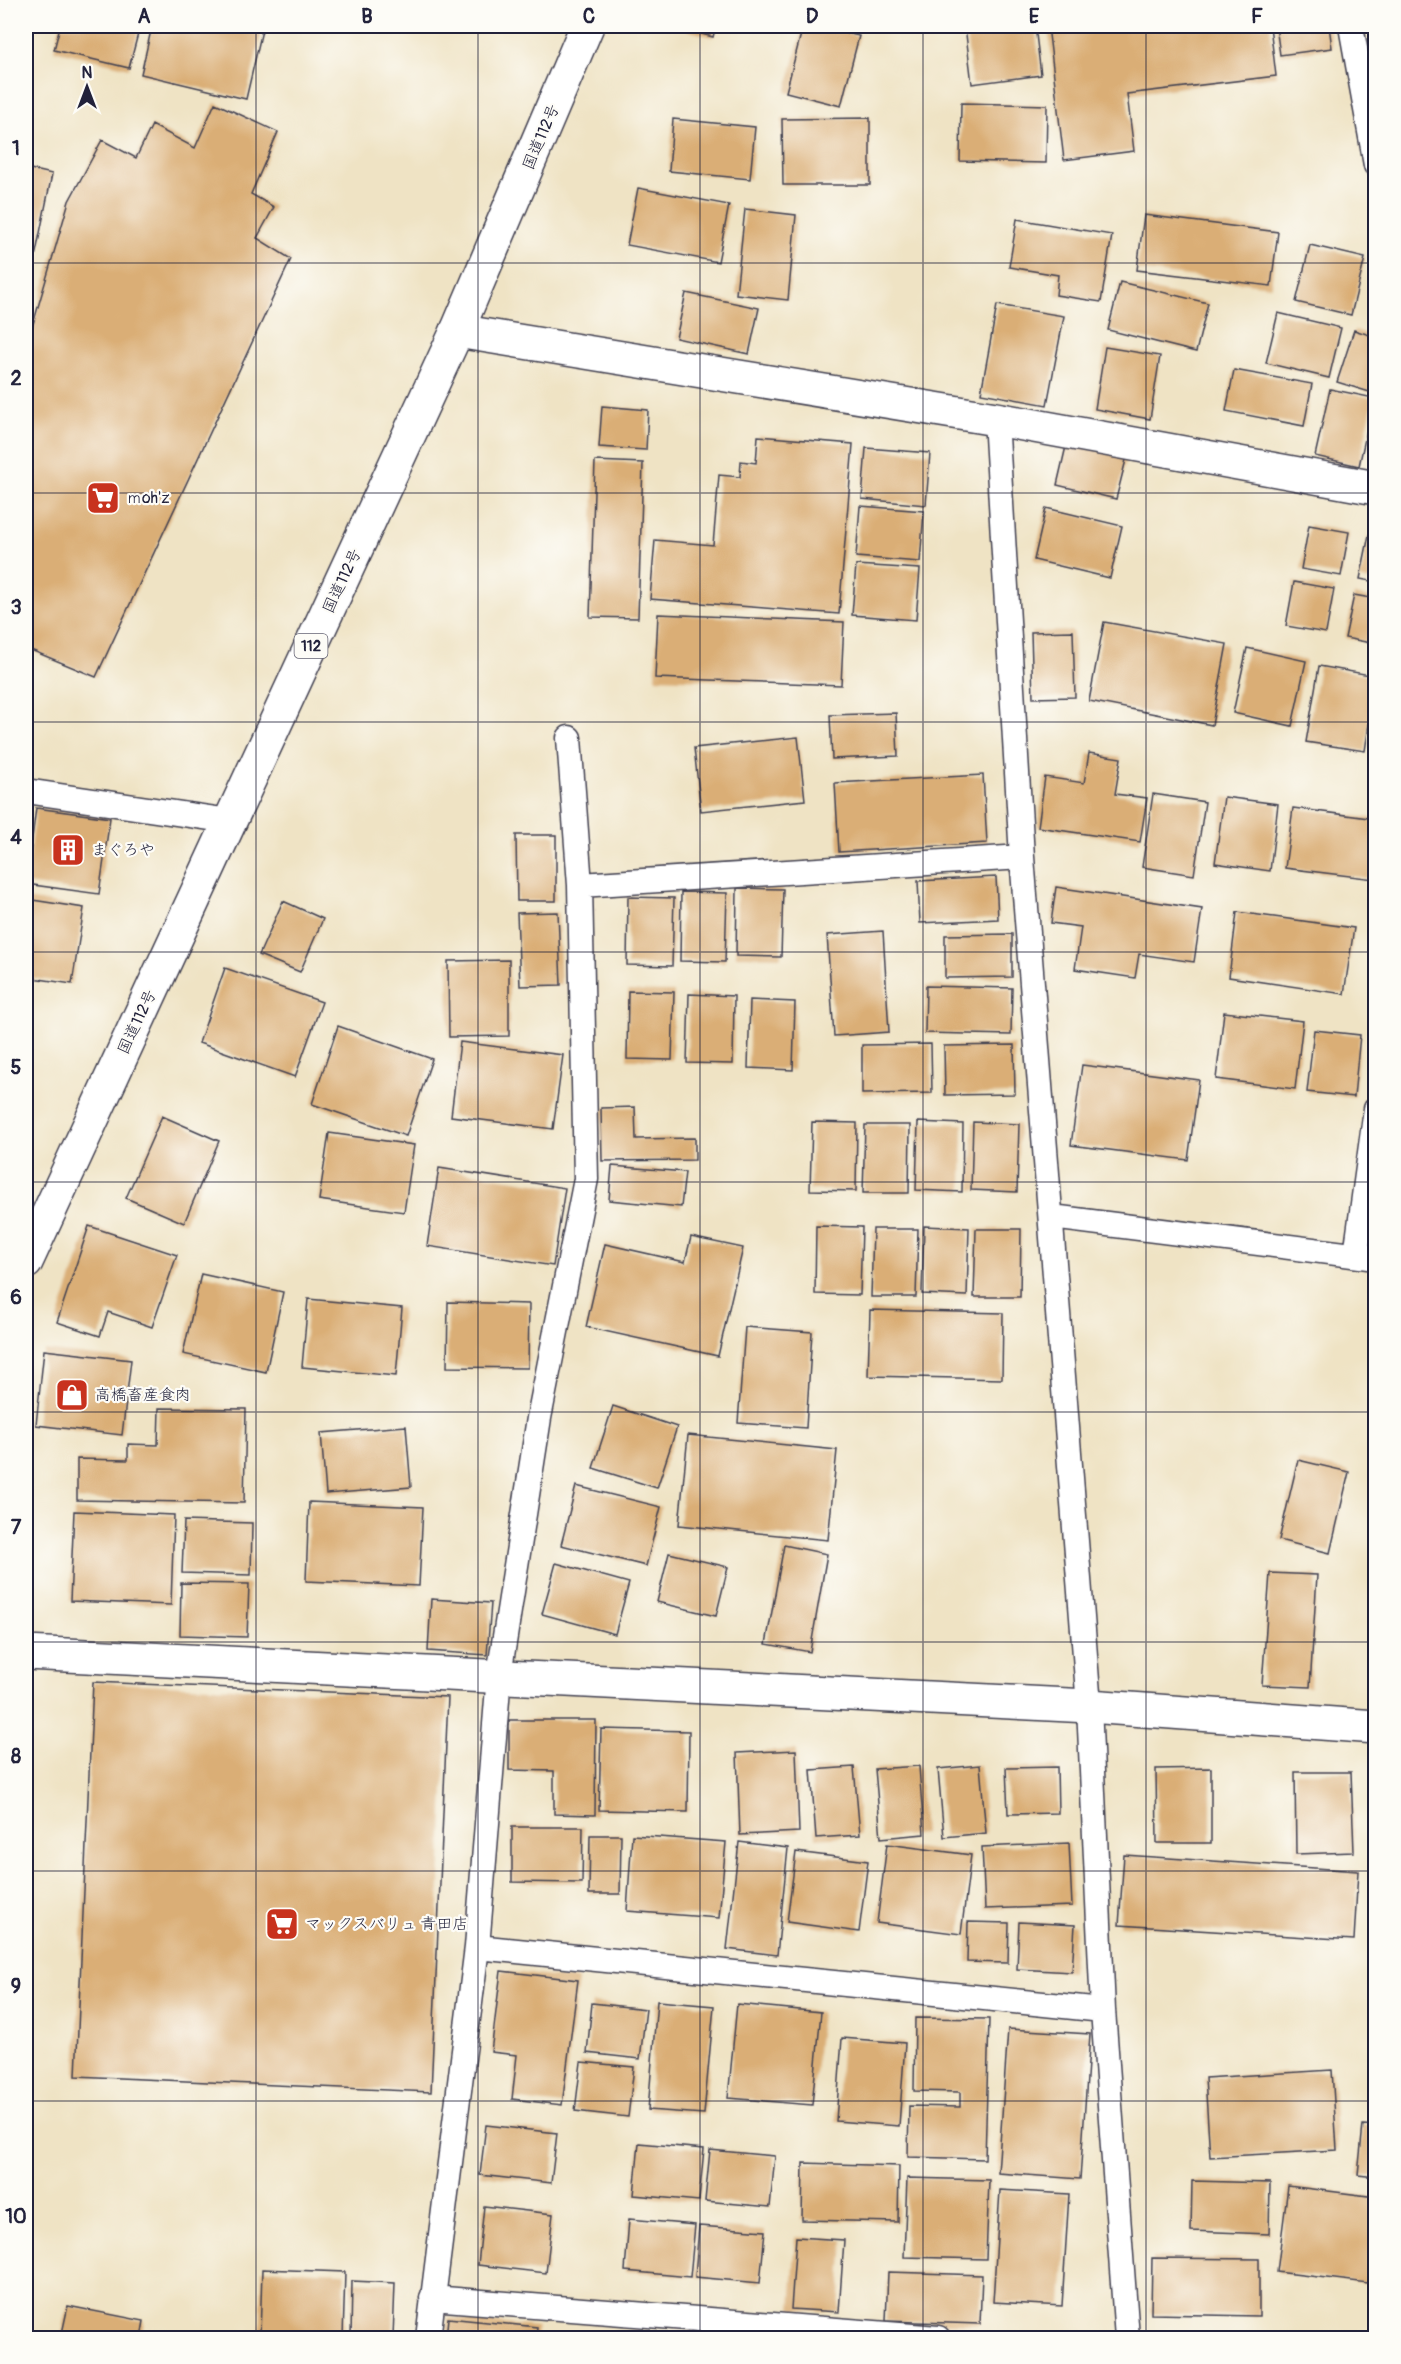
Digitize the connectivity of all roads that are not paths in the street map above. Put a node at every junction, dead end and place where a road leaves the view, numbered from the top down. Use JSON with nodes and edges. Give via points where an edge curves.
{"nodes":[{"id":1,"x":587,"y":26,"type":"edge"},
{"id":2,"x":1351,"y":26,"type":"edge"},
{"id":3,"x":1376,"y":165,"type":"edge"},
{"id":4,"x":457,"y":331,"type":"junction"},
{"id":5,"x":996,"y":419,"type":"junction"},
{"id":6,"x":1376,"y":488,"type":"edge"},
{"id":7,"x":569,"y":738,"type":"dead end"},
{"id":8,"x":26,"y":791,"type":"edge"},
{"id":9,"x":230,"y":822,"type":"junction"},
{"id":10,"x":1022,"y":857,"type":"junction"},
{"id":11,"x":580,"y":885,"type":"junction"},
{"id":12,"x":1376,"y":1110,"type":"edge"},
{"id":13,"x":1052,"y":1217,"type":"junction"},
{"id":14,"x":1366,"y":1256,"type":"edge"},
{"id":15,"x":26,"y":1262,"type":"edge"},
{"id":16,"x":26,"y":1653,"type":"edge"},
{"id":17,"x":500,"y":1675,"type":"junction"},
{"id":18,"x":1089,"y":1706,"type":"junction"},
{"id":19,"x":1376,"y":1727,"type":"edge"},
{"id":20,"x":477,"y":1947,"type":"junction"},
{"id":21,"x":1104,"y":2010,"type":"junction"},
{"id":22,"x":432,"y":2298,"type":"junction"},
{"id":23,"x":428,"y":2338,"type":"edge"},
{"id":24,"x":939,"y":2338,"type":"edge"},
{"id":25,"x":1127,"y":2338,"type":"edge"}],
"edges":[{"from":1,"to":4,"type":"main road","name":"国道112号","number":"112"},
{"from":2,"to":3,"type":"lane"},
{"from":4,"to":5,"type":"main road"},
{"from":4,"to":9,"type":"main road","name":"国道112号","number":"112"},
{"from":5,"to":6,"type":"main road"},
{"from":5,"to":10,"type":"lane"},
{"from":7,"to":11,"type":"lane"},
{"from":8,"to":9,"type":"lane"},
{"from":9,"to":15,"type":"main road","name":"国道112号","number":"112"},
{"from":10,"to":11,"type":"lane"},
{"from":10,"to":13,"type":"lane"},
{"from":11,"to":17,"type":"lane","via":[[585,1179],[539,1418]]},
{"from":12,"to":14,"type":"lane"},
{"from":13,"to":14,"type":"lane"},
{"from":13,"to":18,"type":"lane"},
{"from":16,"to":17,"type":"main road"},
{"from":17,"to":18,"type":"main road"},
{"from":17,"to":20,"type":"lane"},
{"from":18,"to":19,"type":"main road"},
{"from":18,"to":21,"type":"lane"},
{"from":20,"to":21,"type":"lane"},
{"from":20,"to":22,"type":"lane"},
{"from":21,"to":25,"type":"lane"},
{"from":22,"to":23,"type":"lane"},
{"from":22,"to":24,"type":"lane"}]}
